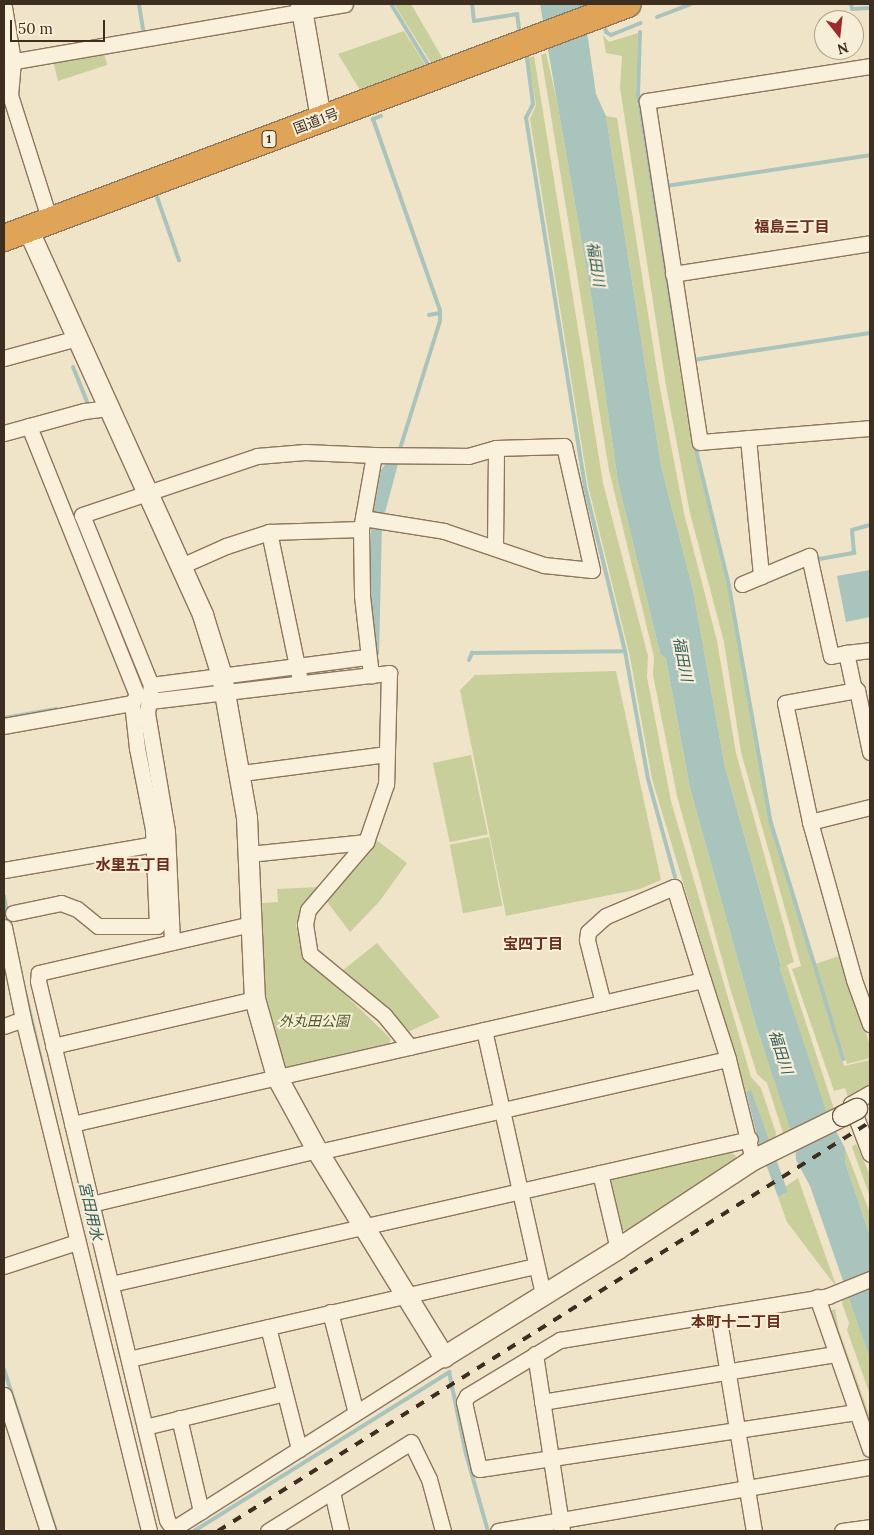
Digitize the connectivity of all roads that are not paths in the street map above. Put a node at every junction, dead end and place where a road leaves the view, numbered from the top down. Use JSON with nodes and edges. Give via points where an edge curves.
{"nodes":[{"id":1,"x":346,"y":4,"type":"edge"},
{"id":2,"x":622,"y":6,"type":"edge"},
{"id":3,"x":4,"y":7,"type":"edge"},
{"id":4,"x":301,"y":8,"type":"edge"},
{"id":5,"x":8,"y":62,"type":"edge"},
{"id":6,"x":870,"y":66,"type":"edge"},
{"id":7,"x":321,"y":119,"type":"junction"},
{"id":8,"x":39,"y":225,"type":"junction"},
{"id":9,"x":4,"y":238,"type":"edge"},
{"id":10,"x":870,"y":243,"type":"edge"},
{"id":11,"x":673,"y":274,"type":"junction"},
{"id":12,"x":77,"y":338,"type":"junction"},
{"id":13,"x":4,"y":358,"type":"edge"},
{"id":14,"x":108,"y":408,"type":"junction"},
{"id":15,"x":29,"y":426,"type":"junction"},
{"id":16,"x":870,"y":428,"type":"edge"},
{"id":17,"x":4,"y":433,"type":"edge"},
{"id":18,"x":748,"y":438,"type":"junction"},
{"id":19,"x":496,"y":448,"type":"junction"},
{"id":20,"x":378,"y":455,"type":"junction"},
{"id":21,"x":148,"y":493,"type":"junction"},
{"id":22,"x":364,"y":522,"type":"junction"},
{"id":23,"x":269,"y":532,"type":"junction"},
{"id":24,"x":495,"y":547,"type":"junction"},
{"id":25,"x":181,"y":566,"type":"junction"},
{"id":26,"x":762,"y":576,"type":"junction"},
{"id":27,"x":742,"y":584,"type":"dead end"},
{"id":28,"x":870,"y":650,"type":"edge"},
{"id":29,"x":846,"y":653,"type":"junction"},
{"id":30,"x":368,"y":657,"type":"junction"},
{"id":31,"x":298,"y":666,"type":"junction"},
{"id":32,"x":372,"y":676,"type":"junction"},
{"id":33,"x":151,"y":684,"type":"junction"},
{"id":34,"x":224,"y":684,"type":"junction"},
{"id":35,"x":300,"y":684,"type":"junction"},
{"id":36,"x":854,"y":690,"type":"junction"},
{"id":37,"x":150,"y":701,"type":"junction"},
{"id":38,"x":132,"y":703,"type":"junction"},
{"id":39,"x":4,"y":726,"type":"edge"},
{"id":40,"x":870,"y":749,"type":"edge"},
{"id":41,"x":386,"y":754,"type":"junction"},
{"id":42,"x":242,"y":773,"type":"junction"},
{"id":43,"x":870,"y":807,"type":"edge"},
{"id":44,"x":810,"y":822,"type":"junction"},
{"id":45,"x":366,"y":842,"type":"junction"},
{"id":46,"x":154,"y":844,"type":"junction"},
{"id":47,"x":249,"y":854,"type":"junction"},
{"id":48,"x":4,"y":870,"type":"edge"},
{"id":49,"x":14,"y":913,"type":"dead end"},
{"id":50,"x":251,"y":924,"type":"junction"},
{"id":51,"x":4,"y":926,"type":"edge"},
{"id":52,"x":172,"y":942,"type":"junction"},
{"id":53,"x":703,"y":980,"type":"junction"},
{"id":54,"x":255,"y":999,"type":"junction"},
{"id":55,"x":602,"y":1003,"type":"junction"},
{"id":56,"x":23,"y":1019,"type":"junction"},
{"id":57,"x":870,"y":1024,"type":"edge"},
{"id":58,"x":4,"y":1026,"type":"edge"},
{"id":59,"x":484,"y":1030,"type":"junction"},
{"id":60,"x":53,"y":1046,"type":"junction"},
{"id":61,"x":410,"y":1046,"type":"junction"},
{"id":62,"x":728,"y":1059,"type":"junction"},
{"id":63,"x":277,"y":1077,"type":"junction"},
{"id":64,"x":870,"y":1093,"type":"edge"},
{"id":65,"x":502,"y":1111,"type":"junction"},
{"id":66,"x":852,"y":1112,"type":"edge"},
{"id":67,"x":72,"y":1124,"type":"junction"},
{"id":68,"x":750,"y":1139,"type":"junction"},
{"id":69,"x":317,"y":1151,"type":"junction"},
{"id":70,"x":768,"y":1152,"type":"junction"},
{"id":71,"x":870,"y":1154,"type":"edge"},
{"id":72,"x":600,"y":1173,"type":"junction"},
{"id":73,"x":520,"y":1191,"type":"junction"},
{"id":74,"x":91,"y":1204,"type":"junction"},
{"id":75,"x":362,"y":1226,"type":"junction"},
{"id":76,"x":77,"y":1242,"type":"junction"},
{"id":77,"x":618,"y":1249,"type":"junction"},
{"id":78,"x":4,"y":1266,"type":"edge"},
{"id":79,"x":536,"y":1266,"type":"junction"},
{"id":80,"x":870,"y":1280,"type":"edge"},
{"id":81,"x":111,"y":1284,"type":"junction"},
{"id":82,"x":543,"y":1295,"type":"junction"},
{"id":83,"x":405,"y":1296,"type":"junction"},
{"id":84,"x":817,"y":1297,"type":"junction"},
{"id":85,"x":330,"y":1312,"type":"junction"},
{"id":86,"x":718,"y":1314,"type":"junction"},
{"id":87,"x":268,"y":1326,"type":"junction"},
{"id":88,"x":535,"y":1354,"type":"junction"},
{"id":89,"x":836,"y":1354,"type":"junction"},
{"id":90,"x":444,"y":1356,"type":"junction"},
{"id":91,"x":129,"y":1359,"type":"junction"},
{"id":92,"x":727,"y":1372,"type":"junction"},
{"id":93,"x":284,"y":1393,"type":"junction"},
{"id":94,"x":4,"y":1395,"type":"edge"},
{"id":95,"x":542,"y":1402,"type":"junction"},
{"id":96,"x":856,"y":1412,"type":"junction"},
{"id":97,"x":356,"y":1413,"type":"junction"},
{"id":98,"x":179,"y":1418,"type":"junction"},
{"id":99,"x":145,"y":1426,"type":"junction"},
{"id":100,"x":737,"y":1430,"type":"junction"},
{"id":101,"x":299,"y":1449,"type":"junction"},
{"id":102,"x":870,"y":1449,"type":"edge"},
{"id":103,"x":551,"y":1459,"type":"junction"},
{"id":104,"x":870,"y":1467,"type":"edge"},
{"id":105,"x":746,"y":1488,"type":"junction"},
{"id":106,"x":332,"y":1492,"type":"junction"},
{"id":107,"x":201,"y":1511,"type":"junction"},
{"id":108,"x":561,"y":1525,"type":"edge"},
{"id":109,"x":870,"y":1527,"type":"edge"},
{"id":110,"x":48,"y":1531,"type":"edge"},
{"id":111,"x":149,"y":1531,"type":"edge"},
{"id":112,"x":268,"y":1531,"type":"edge"},
{"id":113,"x":342,"y":1531,"type":"edge"},
{"id":114,"x":442,"y":1531,"type":"edge"},
{"id":115,"x":498,"y":1531,"type":"edge"},
{"id":116,"x":754,"y":1531,"type":"edge"},
{"id":117,"x":842,"y":1531,"type":"edge"}],
"edges":[{"from":1,"to":4,"type":"street"},
{"from":2,"to":7,"type":"highway","name":"国道1号","number":"1"},
{"from":3,"to":5,"type":"street"},
{"from":4,"to":5,"type":"street"},
{"from":4,"to":7,"type":"street"},
{"from":5,"to":8,"type":"street","via":[[10,95]]},
{"from":6,"to":11,"type":"street","via":[[647,101]]},
{"from":7,"to":8,"type":"highway","name":"国道1号","number":"1"},
{"from":8,"to":9,"type":"highway","name":"国道1号","number":"1"},
{"from":8,"to":12,"type":"street"},
{"from":10,"to":11,"type":"street"},
{"from":11,"to":18,"type":"street","via":[[700,442]]},
{"from":12,"to":13,"type":"street"},
{"from":12,"to":14,"type":"street"},
{"from":14,"to":15,"type":"street"},
{"from":14,"to":21,"type":"street"},
{"from":15,"to":17,"type":"street"},
{"from":15,"to":38,"type":"street","via":[[137,695]]},
{"from":16,"to":18,"type":"street"},
{"from":18,"to":26,"type":"street"},
{"from":19,"to":20,"type":"street","via":[[468,456]]},
{"from":19,"to":24,"type":"street"},
{"from":19,"to":24,"type":"street","via":[[564,446],[592,570],[544,566]]},
{"from":20,"to":21,"type":"street","via":[[305,452],[257,456]]},
{"from":20,"to":22,"type":"street"},
{"from":21,"to":25,"type":"street"},
{"from":21,"to":33,"type":"street","via":[[82,515]]},
{"from":22,"to":23,"type":"street"},
{"from":22,"to":24,"type":"street","via":[[444,531]]},
{"from":22,"to":30,"type":"street","via":[[362,596]]},
{"from":23,"to":25,"type":"street"},
{"from":23,"to":31,"type":"street"},
{"from":25,"to":34,"type":"street","via":[[203,615]]},
{"from":26,"to":27,"type":"street"},
{"from":26,"to":29,"type":"street","via":[[809,556],[830,656]]},
{"from":28,"to":29,"type":"street"},
{"from":29,"to":36,"type":"street"},
{"from":30,"to":31,"type":"street"},
{"from":30,"to":32,"type":"street"},
{"from":31,"to":34,"type":"street"},
{"from":31,"to":35,"type":"street"},
{"from":32,"to":35,"type":"street"},
{"from":32,"to":41,"type":"street","via":[[389,674]]},
{"from":33,"to":34,"type":"street"},
{"from":33,"to":37,"type":"street"},
{"from":34,"to":35,"type":"street"},
{"from":34,"to":37,"type":"street"},
{"from":34,"to":42,"type":"street"},
{"from":36,"to":40,"type":"street"},
{"from":36,"to":44,"type":"street","via":[[785,703]]},
{"from":37,"to":52,"type":"street","via":[[147,713],[150,749],[167,831]]},
{"from":38,"to":39,"type":"street"},
{"from":38,"to":46,"type":"street"},
{"from":41,"to":42,"type":"street"},
{"from":41,"to":45,"type":"street","via":[[386,784]]},
{"from":42,"to":47,"type":"street"},
{"from":43,"to":44,"type":"street"},
{"from":44,"to":57,"type":"street","via":[[854,980]]},
{"from":45,"to":47,"type":"street"},
{"from":45,"to":61,"type":"street","via":[[308,910],[306,940],[310,954],[384,1015]]},
{"from":46,"to":48,"type":"street"},
{"from":46,"to":49,"type":"street","via":[[157,926],[98,926],[77,909],[61,903]]},
{"from":47,"to":50,"type":"street"},
{"from":50,"to":52,"type":"street"},
{"from":50,"to":54,"type":"street"},
{"from":51,"to":56,"type":"street"},
{"from":52,"to":60,"type":"street","via":[[39,973]]},
{"from":53,"to":55,"type":"street"},
{"from":53,"to":55,"type":"street","via":[[674,887],[606,916],[588,932]]},
{"from":53,"to":62,"type":"street"},
{"from":54,"to":60,"type":"street"},
{"from":54,"to":63,"type":"street"},
{"from":55,"to":59,"type":"street"},
{"from":56,"to":58,"type":"street"},
{"from":56,"to":76,"type":"street"},
{"from":59,"to":61,"type":"street"},
{"from":59,"to":65,"type":"street"},
{"from":60,"to":67,"type":"street"},
{"from":61,"to":63,"type":"street"},
{"from":62,"to":65,"type":"street"},
{"from":62,"to":68,"type":"street"},
{"from":63,"to":67,"type":"street"},
{"from":63,"to":69,"type":"street"},
{"from":64,"to":71,"type":"street","via":[[851,1104]]},
{"from":65,"to":69,"type":"street"},
{"from":65,"to":73,"type":"street"},
{"from":66,"to":70,"type":"street"},
{"from":67,"to":74,"type":"street"},
{"from":68,"to":70,"type":"street"},
{"from":68,"to":72,"type":"street"},
{"from":69,"to":74,"type":"street"},
{"from":69,"to":75,"type":"street"},
{"from":70,"to":77,"type":"street"},
{"from":72,"to":73,"type":"street"},
{"from":72,"to":77,"type":"street"},
{"from":73,"to":75,"type":"street"},
{"from":73,"to":79,"type":"street"},
{"from":74,"to":81,"type":"street"},
{"from":75,"to":81,"type":"street"},
{"from":75,"to":83,"type":"street"},
{"from":76,"to":78,"type":"street"},
{"from":76,"to":111,"type":"street"},
{"from":77,"to":82,"type":"street"},
{"from":79,"to":82,"type":"street"},
{"from":79,"to":83,"type":"street"},
{"from":80,"to":84,"type":"street"},
{"from":81,"to":91,"type":"street"},
{"from":82,"to":90,"type":"street"},
{"from":83,"to":85,"type":"street"},
{"from":83,"to":90,"type":"street"},
{"from":84,"to":86,"type":"street"},
{"from":84,"to":89,"type":"street"},
{"from":85,"to":87,"type":"street"},
{"from":85,"to":97,"type":"street"},
{"from":86,"to":88,"type":"street","via":[[560,1340]]},
{"from":86,"to":92,"type":"street"},
{"from":87,"to":91,"type":"street"},
{"from":87,"to":93,"type":"street"},
{"from":88,"to":95,"type":"street"},
{"from":88,"to":103,"type":"street","via":[[467,1396],[464,1402],[479,1469]]},
{"from":89,"to":92,"type":"street"},
{"from":89,"to":96,"type":"street"},
{"from":90,"to":97,"type":"street"},
{"from":91,"to":99,"type":"street"},
{"from":92,"to":95,"type":"street"},
{"from":92,"to":100,"type":"street"},
{"from":93,"to":98,"type":"street"},
{"from":93,"to":101,"type":"street"},
{"from":94,"to":110,"type":"street"},
{"from":95,"to":103,"type":"street"},
{"from":96,"to":100,"type":"street"},
{"from":96,"to":102,"type":"street"},
{"from":97,"to":101,"type":"street"},
{"from":98,"to":99,"type":"street"},
{"from":98,"to":107,"type":"street"},
{"from":99,"to":107,"type":"street","via":[[167,1520],[173,1529]]},
{"from":100,"to":103,"type":"street"},
{"from":100,"to":105,"type":"street"},
{"from":101,"to":107,"type":"street"},
{"from":103,"to":108,"type":"street"},
{"from":104,"to":105,"type":"street"},
{"from":105,"to":108,"type":"street"},
{"from":105,"to":116,"type":"street"},
{"from":106,"to":112,"type":"street"},
{"from":106,"to":113,"type":"street"},
{"from":106,"to":114,"type":"street","via":[[411,1442],[429,1479]]},
{"from":108,"to":115,"type":"street"},
{"from":109,"to":117,"type":"street"}]}
